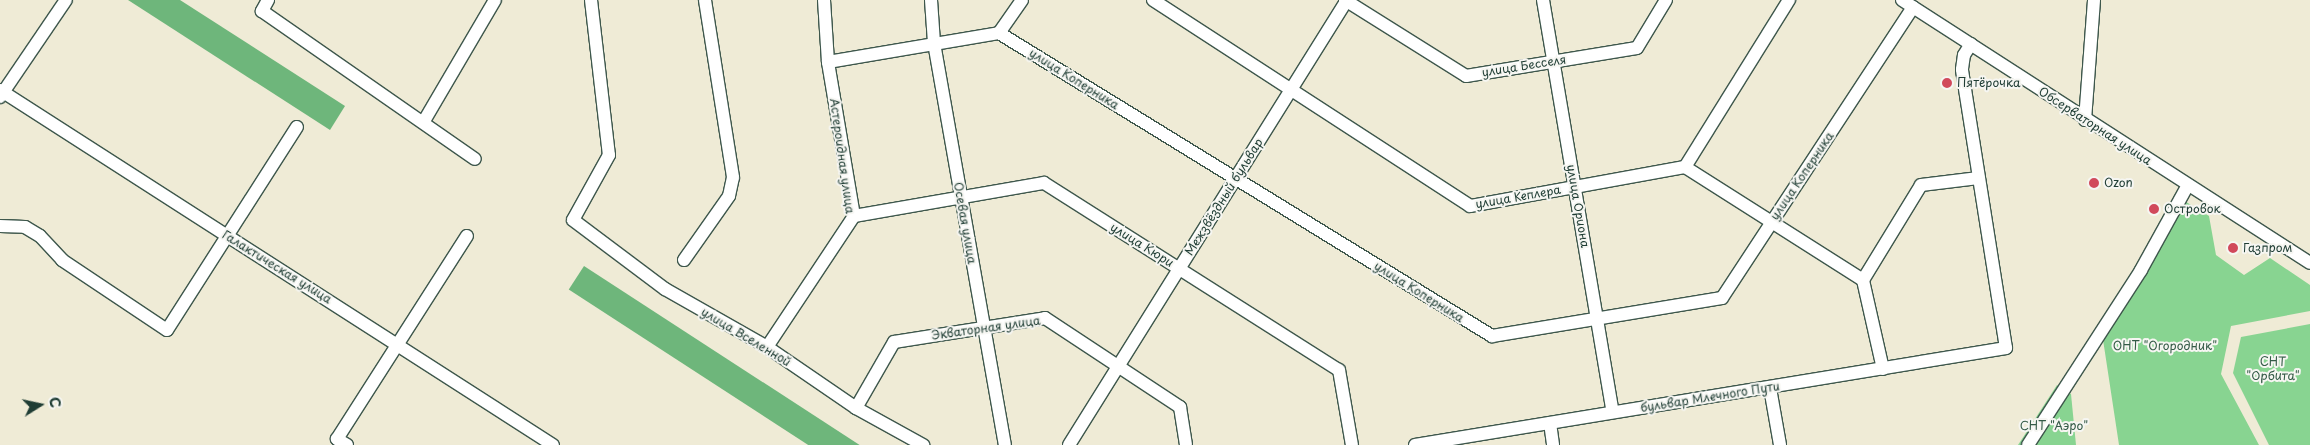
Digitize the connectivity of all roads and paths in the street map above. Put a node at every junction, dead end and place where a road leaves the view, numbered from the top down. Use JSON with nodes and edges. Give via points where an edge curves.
{"nodes":[{"id":1,"x":66,"y":0,"type":"edge"},
{"id":2,"x":495,"y":0,"type":"edge"},
{"id":3,"x":591,"y":0,"type":"edge"},
{"id":4,"x":706,"y":0,"type":"edge"},
{"id":5,"x":824,"y":0,"type":"edge"},
{"id":6,"x":931,"y":0,"type":"edge"},
{"id":7,"x":1022,"y":0,"type":"edge"},
{"id":8,"x":1153,"y":0,"type":"edge"},
{"id":9,"x":1346,"y":0,"type":"edge"},
{"id":10,"x":1543,"y":0,"type":"edge"},
{"id":11,"x":1666,"y":0,"type":"edge"},
{"id":12,"x":1789,"y":0,"type":"edge"},
{"id":13,"x":1902,"y":0,"type":"edge"},
{"id":14,"x":2094,"y":0,"type":"edge"},
{"id":15,"x":265,"y":5,"type":"edge"},
{"id":16,"x":1913,"y":8,"type":"junction"},
{"id":17,"x":999,"y":33,"type":"junction"},
{"id":18,"x":934,"y":43,"type":"junction"},
{"id":19,"x":1971,"y":44,"type":"junction"},
{"id":20,"x":1554,"y":61,"type":"junction"},
{"id":21,"x":828,"y":62,"type":"junction"},
{"id":22,"x":1291,"y":90,"type":"junction"},
{"id":23,"x":1,"y":93,"type":"edge"},
{"id":24,"x":2085,"y":120,"type":"junction"},
{"id":25,"x":424,"y":121,"type":"junction"},
{"id":26,"x":297,"y":127,"type":"dead end"},
{"id":27,"x":475,"y":159,"type":"dead end"},
{"id":28,"x":1684,"y":167,"type":"junction"},
{"id":29,"x":1979,"y":178,"type":"junction"},
{"id":30,"x":1236,"y":179,"type":"junction"},
{"id":31,"x":2188,"y":185,"type":"junction"},
{"id":32,"x":1575,"y":186,"type":"junction"},
{"id":33,"x":960,"y":198,"type":"junction"},
{"id":34,"x":854,"y":216,"type":"junction"},
{"id":35,"x":1772,"y":222,"type":"junction"},
{"id":36,"x":0,"y":226,"type":"edge"},
{"id":37,"x":227,"y":236,"type":"junction"},
{"id":38,"x":467,"y":236,"type":"dead end"},
{"id":39,"x":684,"y":260,"type":"dead end"},
{"id":40,"x":2310,"y":263,"type":"edge"},
{"id":41,"x":1180,"y":269,"type":"junction"},
{"id":42,"x":1863,"y":280,"type":"junction"},
{"id":43,"x":1597,"y":319,"type":"junction"},
{"id":44,"x":983,"y":328,"type":"junction"},
{"id":45,"x":398,"y":344,"type":"junction"},
{"id":46,"x":767,"y":348,"type":"junction"},
{"id":47,"x":1119,"y":366,"type":"junction"},
{"id":48,"x":1883,"y":368,"type":"junction"},
{"id":49,"x":1770,"y":388,"type":"junction"},
{"id":50,"x":856,"y":408,"type":"junction"},
{"id":51,"x":1613,"y":412,"type":"junction"},
{"id":52,"x":1550,"y":423,"type":"junction"},
{"id":53,"x":342,"y":442,"type":"edge"},
{"id":54,"x":553,"y":445,"type":"edge"},
{"id":55,"x":923,"y":445,"type":"edge"},
{"id":56,"x":1005,"y":445,"type":"edge"},
{"id":57,"x":1069,"y":445,"type":"edge"},
{"id":58,"x":1186,"y":445,"type":"edge"},
{"id":59,"x":1352,"y":445,"type":"edge"},
{"id":60,"x":1414,"y":445,"type":"edge"},
{"id":61,"x":1553,"y":445,"type":"edge"},
{"id":62,"x":1780,"y":445,"type":"edge"},
{"id":63,"x":2028,"y":445,"type":"edge"}],
"edges":[{"from":1,"to":23,"type":"street"},
{"from":2,"to":25,"type":"street"},
{"from":3,"to":46,"type":"street","name":"улица Вселенной","via":[[609,155],[573,220],[665,288]]},
{"from":4,"to":39,"type":"street","via":[[733,177],[729,196]]},
{"from":5,"to":21,"type":"street","name":"Астероидная улица"},
{"from":6,"to":18,"type":"street","name":"Осевая улица"},
{"from":7,"to":17,"type":"street"},
{"from":8,"to":22,"type":"street","name":"улица Кеплера"},
{"from":9,"to":20,"type":"street","name":"улица Бесселя","via":[[1466,76]]},
{"from":9,"to":22,"type":"street","name":"Межзвёздный бульвар"},
{"from":10,"to":20,"type":"street","name":"улица Ориона"},
{"from":11,"to":20,"type":"street","name":"улица Бесселя","via":[[1637,48]]},
{"from":12,"to":28,"type":"street"},
{"from":13,"to":16,"type":"street","name":"Обсерваторная улица"},
{"from":14,"to":24,"type":"street"},
{"from":15,"to":25,"type":"street"},
{"from":16,"to":19,"type":"street","name":"Обсерваторная улица"},
{"from":16,"to":35,"type":"street","name":"улица Коперника"},
{"from":17,"to":18,"type":"street"},
{"from":17,"to":30,"type":"street","name":"улица Коперника"},
{"from":18,"to":21,"type":"street"},
{"from":18,"to":33,"type":"street","name":"Осевая улица"},
{"from":19,"to":24,"type":"street","name":"Обсерваторная улица"},
{"from":19,"to":29,"type":"street","via":[[1964,55],[1962,69]]},
{"from":20,"to":32,"type":"street","name":"улица Ориона"},
{"from":21,"to":34,"type":"street","name":"Астероидная улица"},
{"from":22,"to":30,"type":"street","name":"Межзвёздный бульвар"},
{"from":22,"to":32,"type":"street","name":"улица Кеплера","via":[[1470,206]]},
{"from":23,"to":37,"type":"street","name":"Галактическая улица"},
{"from":24,"to":31,"type":"street","name":"Обсерваторная улица"},
{"from":25,"to":27,"type":"street"},
{"from":26,"to":37,"type":"street"},
{"from":28,"to":32,"type":"street","name":"улица Кеплера"},
{"from":28,"to":35,"type":"street"},
{"from":29,"to":42,"type":"street","via":[[1921,185]]},
{"from":29,"to":48,"type":"street","name":"бульвар Млечного Пути","via":[[2006,348]]},
{"from":30,"to":41,"type":"street","name":"Межзвёздный бульвар"},
{"from":30,"to":43,"type":"street","name":"улица Коперника","via":[[1492,336]]},
{"from":31,"to":40,"type":"street","name":"Обсерваторная улица"},
{"from":31,"to":63,"type":"street","via":[[2140,270]]},
{"from":32,"to":43,"type":"street","name":"улица Ориона"},
{"from":33,"to":34,"type":"street","name":"улица Кюри"},
{"from":33,"to":41,"type":"street","name":"улица Кюри","via":[[1044,183]]},
{"from":33,"to":44,"type":"street","name":"Осевая улица"},
{"from":34,"to":46,"type":"street","name":"Астероидная улица"},
{"from":35,"to":42,"type":"street"},
{"from":35,"to":43,"type":"street","name":"улица Коперника","via":[[1722,298]]},
{"from":36,"to":37,"type":"street","via":[[25,227],[40,236],[62,260],[167,330]]},
{"from":37,"to":45,"type":"street","name":"Галактическая улица"},
{"from":38,"to":45,"type":"street"},
{"from":41,"to":47,"type":"street","name":"Межзвёздный бульвар"},
{"from":41,"to":59,"type":"street","name":"улица Кюри","via":[[1339,370]]},
{"from":42,"to":48,"type":"street"},
{"from":43,"to":51,"type":"street","name":"улица Ориона"},
{"from":44,"to":47,"type":"street","name":"Экваторная улица","via":[[1045,318]]},
{"from":44,"to":50,"type":"street","name":"Экваторная улица","via":[[894,342]]},
{"from":44,"to":56,"type":"street","name":"Осевая улица"},
{"from":45,"to":53,"type":"street"},
{"from":45,"to":54,"type":"street","name":"Галактическая улица"},
{"from":46,"to":50,"type":"street","name":"улица Вселенной"},
{"from":47,"to":57,"type":"street","name":"Межзвёздный бульвар"},
{"from":47,"to":58,"type":"street","name":"Экваторная улица","via":[[1180,407]]},
{"from":48,"to":49,"type":"street","name":"бульвар Млечного Пути"},
{"from":49,"to":51,"type":"street","name":"бульвар Млечного Пути"},
{"from":49,"to":62,"type":"street"},
{"from":50,"to":55,"type":"street","name":"улица Вселенной"},
{"from":51,"to":52,"type":"street","name":"бульвар Млечного Пути"},
{"from":52,"to":60,"type":"street","name":"бульвар Млечного Пути"},
{"from":52,"to":61,"type":"street"}]}
